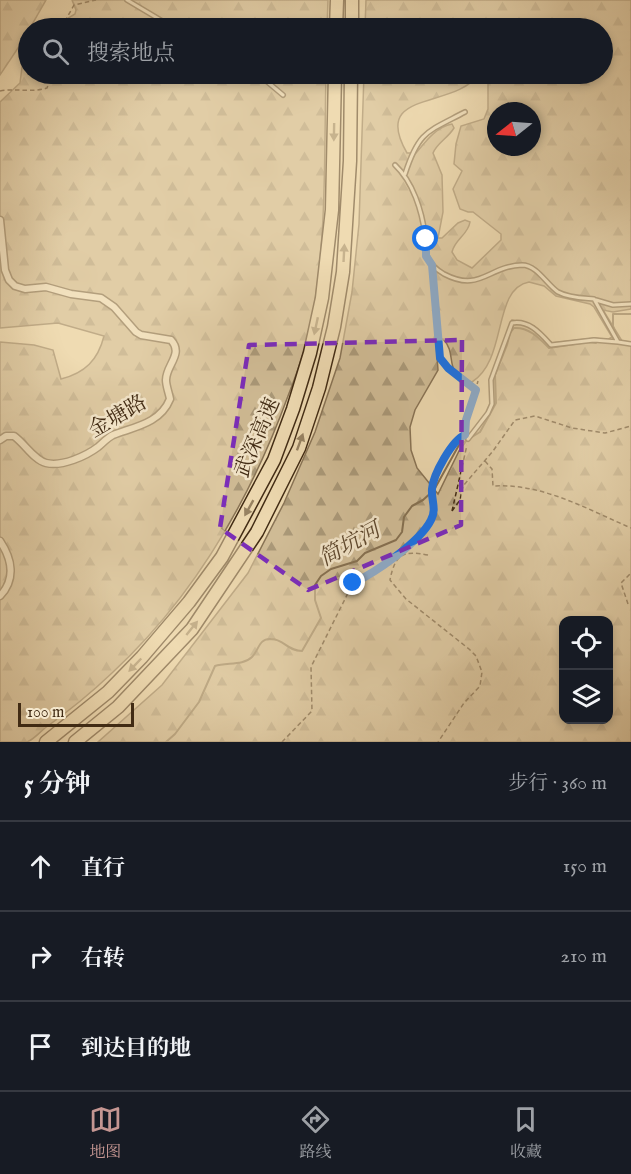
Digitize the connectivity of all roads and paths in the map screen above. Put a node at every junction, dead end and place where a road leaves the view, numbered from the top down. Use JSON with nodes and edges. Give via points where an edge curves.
{"nodes":[{"id":1,"x":96,"y":0,"type":"edge"},
{"id":2,"x":127,"y":0,"type":"edge"},
{"id":3,"x":337,"y":0,"type":"edge"},
{"id":4,"x":352,"y":0,"type":"edge"},
{"id":5,"x":67,"y":18,"type":"edge"},
{"id":6,"x":157,"y":18,"type":"edge"},
{"id":7,"x":336,"y":18,"type":"edge"},
{"id":8,"x":352,"y":18,"type":"edge"},
{"id":9,"x":48,"y":84,"type":"edge"},
{"id":10,"x":270,"y":84,"type":"edge"},
{"id":11,"x":335,"y":84,"type":"edge"},
{"id":12,"x":351,"y":84,"type":"edge"},
{"id":13,"x":0,"y":91,"type":"edge"},
{"id":14,"x":283,"y":95,"type":"dead end"},
{"id":15,"x":465,"y":112,"type":"dead end"},
{"id":16,"x":395,"y":165,"type":"dead end"},
{"id":17,"x":405,"y":174,"type":"junction"},
{"id":18,"x":0,"y":220,"type":"edge"},
{"id":19,"x":432,"y":265,"type":"junction"},
{"id":20,"x":594,"y":299,"type":"junction"},
{"id":21,"x":631,"y":304,"type":"edge"},
{"id":22,"x":618,"y":342,"type":"junction"},
{"id":23,"x":631,"y":344,"type":"edge"},
{"id":24,"x":478,"y":381,"type":"dead end"},
{"id":25,"x":476,"y":390,"type":"junction"},
{"id":26,"x":631,"y":426,"type":"edge"},
{"id":27,"x":468,"y":439,"type":"dead end"},
{"id":28,"x":0,"y":440,"type":"edge"},
{"id":29,"x":467,"y":447,"type":"dead end"},
{"id":30,"x":485,"y":461,"type":"junction"},
{"id":31,"x":631,"y":528,"type":"edge"},
{"id":32,"x":0,"y":541,"type":"edge"},
{"id":33,"x":428,"y":555,"type":"dead end"},
{"id":34,"x":397,"y":557,"type":"junction"},
{"id":35,"x":631,"y":573,"type":"edge"},
{"id":36,"x":0,"y":596,"type":"edge"},
{"id":37,"x":628,"y":604,"type":"dead end"},
{"id":38,"x":46,"y":742,"type":"edge"},
{"id":39,"x":75,"y":742,"type":"edge"},
{"id":40,"x":282,"y":742,"type":"edge"},
{"id":41,"x":438,"y":742,"type":"edge"}],
"edges":[{"from":1,"to":5,"type":"path","via":[[74,5]]},
{"from":2,"to":6,"type":"lane"},
{"from":3,"to":7,"type":"highway"},
{"from":4,"to":8,"type":"highway"},
{"from":9,"to":13,"type":"path","via":[[37,91]]},
{"from":10,"to":14,"type":"lane"},
{"from":11,"to":38,"type":"highway","name":"武深高速","one_way":true,"via":[[332,210],[322,298],[310,353],[274,460],[222,557],[189,602],[108,692]]},
{"from":39,"to":12,"type":"highway","name":"武深高速","one_way":true,"via":[[118,707],[192,629],[257,532],[299,448],[319,388],[343,272]]},
{"from":15,"to":17,"type":"lane","via":[[426,132],[413,149]]},
{"from":16,"to":17,"type":"lane"},
{"from":17,"to":19,"type":"lane","via":[[423,222],[426,256]]},
{"from":18,"to":28,"type":"street","name":"金塘路","via":[[5,270],[11,283],[25,289],[46,287],[101,298],[136,332],[171,340],[176,345],[166,378],[170,399],[163,410],[138,428],[112,436],[85,455],[48,464],[14,436]]},
{"from":19,"to":20,"type":"lane","via":[[457,280],[474,281],[525,265],[556,291]]},
{"from":19,"to":25,"type":"path","via":[[440,358]]},
{"from":20,"to":21,"type":"lane","via":[[613,305]]},
{"from":20,"to":22,"type":"lane"},
{"from":22,"to":23,"type":"lane"},
{"from":22,"to":27,"type":"lane","via":[[594,340],[550,345],[533,327],[512,323],[491,380],[492,404]]},
{"from":24,"to":25,"type":"path"},
{"from":25,"to":34,"type":"path","via":[[465,435],[449,451],[436,474],[430,522]]},
{"from":26,"to":30,"type":"path","via":[[605,433],[535,416],[515,420]]},
{"from":29,"to":30,"type":"path","via":[[452,511],[463,486]]},
{"from":30,"to":31,"type":"path","via":[[492,469],[493,486],[519,485],[541,491]]},
{"from":32,"to":36,"type":"street","via":[[11,574]]},
{"from":33,"to":34,"type":"path","via":[[412,551]]},
{"from":34,"to":40,"type":"path","via":[[353,583],[311,667],[312,711]]},
{"from":34,"to":41,"type":"path","via":[[390,580],[406,599],[476,656],[482,672],[480,686]]},
{"from":35,"to":37,"type":"path","via":[[621,583]]}]}
